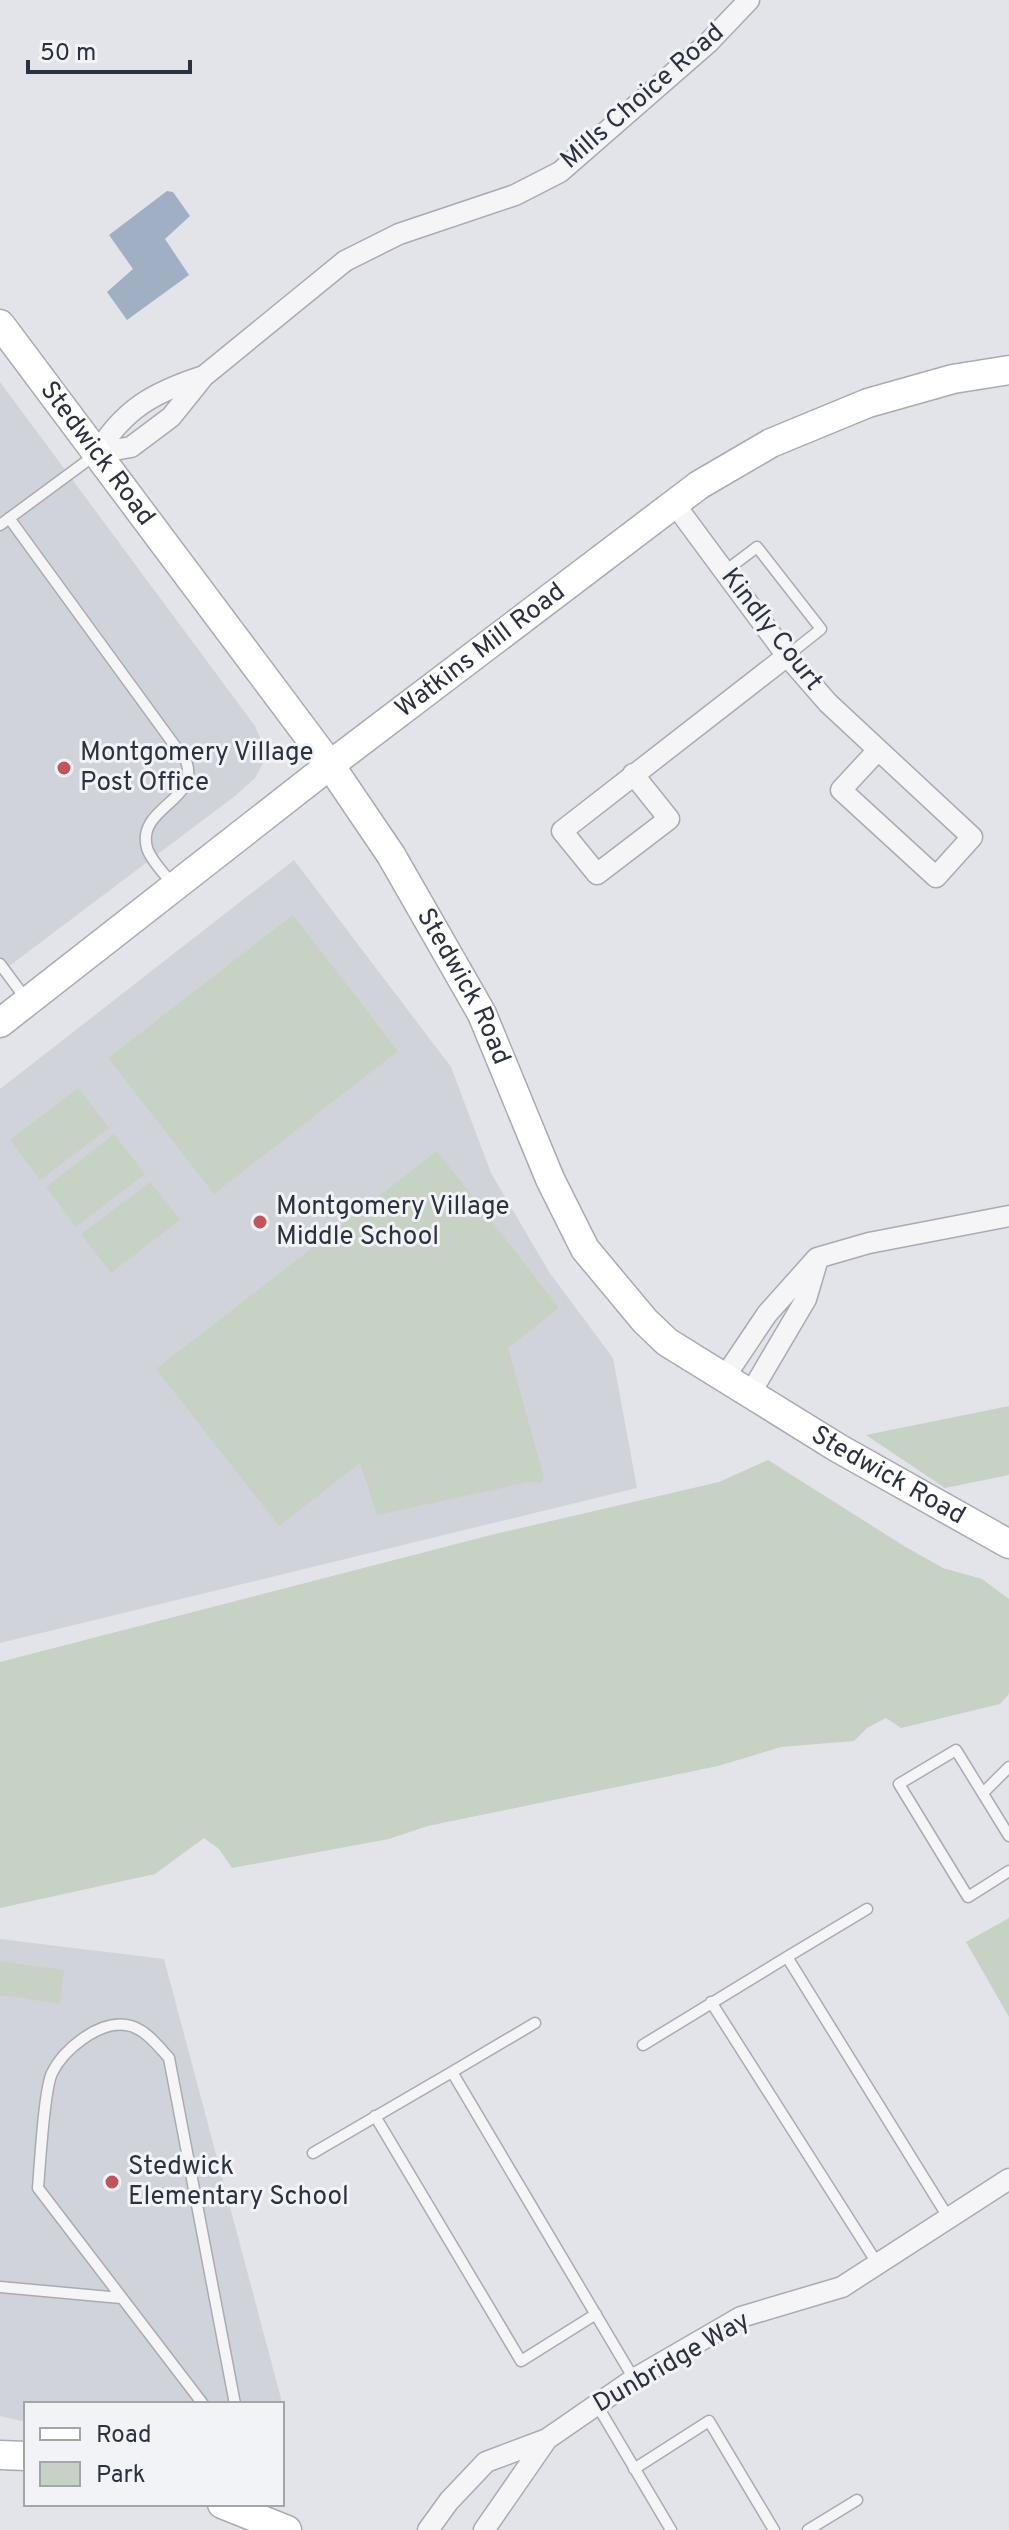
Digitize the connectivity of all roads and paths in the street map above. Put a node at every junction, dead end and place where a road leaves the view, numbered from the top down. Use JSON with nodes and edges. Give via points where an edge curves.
{"nodes":[{"id":1,"x":749,"y":0,"type":"edge"},
{"id":2,"x":0,"y":324,"type":"edge"},
{"id":3,"x":1009,"y":370,"type":"edge"},
{"id":4,"x":204,"y":376,"type":"junction"},
{"id":5,"x":97,"y":453,"type":"junction"},
{"id":6,"x":673,"y":502,"type":"junction"},
{"id":7,"x":5,"y":521,"type":"edge"},
{"id":8,"x":724,"y":572,"type":"junction"},
{"id":9,"x":787,"y":656,"type":"junction"},
{"id":10,"x":878,"y":750,"type":"junction"},
{"id":11,"x":330,"y":765,"type":"junction"},
{"id":12,"x":633,"y":774,"type":"junction"},
{"id":13,"x":174,"y":887,"type":"junction"},
{"id":14,"x":0,"y":964,"type":"edge"},
{"id":15,"x":28,"y":1001,"type":"junction"},
{"id":16,"x":0,"y":1023,"type":"edge"},
{"id":17,"x":1009,"y":1216,"type":"edge"},
{"id":18,"x":817,"y":1258,"type":"junction"},
{"id":19,"x":724,"y":1378,"type":"junction"},
{"id":20,"x":750,"y":1394,"type":"junction"},
{"id":21,"x":1009,"y":1544,"type":"edge"},
{"id":22,"x":1009,"y":1767,"type":"edge"},
{"id":23,"x":983,"y":1793,"type":"junction"},
{"id":24,"x":1009,"y":1836,"type":"edge"},
{"id":25,"x":1009,"y":1871,"type":"edge"},
{"id":26,"x":867,"y":1909,"type":"dead end"},
{"id":27,"x":787,"y":1957,"type":"junction"},
{"id":28,"x":711,"y":2002,"type":"junction"},
{"id":29,"x":535,"y":2023,"type":"dead end"},
{"id":30,"x":643,"y":2045,"type":"dead end"},
{"id":31,"x":452,"y":2072,"type":"junction"},
{"id":32,"x":375,"y":2116,"type":"junction"},
{"id":33,"x":313,"y":2153,"type":"dead end"},
{"id":34,"x":1009,"y":2179,"type":"edge"},
{"id":35,"x":948,"y":2217,"type":"junction"},
{"id":36,"x":877,"y":2263,"type":"junction"},
{"id":37,"x":0,"y":2287,"type":"edge"},
{"id":38,"x":121,"y":2298,"type":"junction"},
{"id":39,"x":596,"y":2314,"type":"junction"},
{"id":40,"x":634,"y":2379,"type":"junction"},
{"id":41,"x":201,"y":2402,"type":"edge"},
{"id":42,"x":235,"y":2402,"type":"edge"},
{"id":43,"x":597,"y":2405,"type":"junction"},
{"id":44,"x":547,"y":2439,"type":"junction"},
{"id":45,"x":0,"y":2455,"type":"edge"},
{"id":46,"x":24,"y":2456,"type":"edge"},
{"id":47,"x":634,"y":2469,"type":"junction"},
{"id":48,"x":857,"y":2500,"type":"dead end"},
{"id":49,"x":227,"y":2506,"type":"edge"},
{"id":50,"x":287,"y":2530,"type":"edge"},
{"id":51,"x":428,"y":2530,"type":"edge"},
{"id":52,"x":484,"y":2530,"type":"edge"},
{"id":53,"x":671,"y":2530,"type":"edge"},
{"id":54,"x":774,"y":2530,"type":"edge"},
{"id":55,"x":808,"y":2530,"type":"edge"}],
"edges":[{"from":1,"to":4,"type":"street","name":"Mills Choice Road","via":[[688,61],[560,172],[501,201],[399,234],[356,254],[306,289]]},
{"from":2,"to":5,"type":"street","name":"Stedwick Road"},
{"from":3,"to":6,"type":"street","name":"Watkins Mill Road","via":[[903,391],[812,424],[728,466]]},
{"from":4,"to":5,"type":"street","name":"Mills Choice Road","via":[[164,389],[115,423]]},
{"from":4,"to":5,"type":"street","name":"Mills Choice Road","via":[[171,417],[131,447]]},
{"from":5,"to":7,"type":"lane"},
{"from":5,"to":11,"type":"street","name":"Stedwick Road"},
{"from":6,"to":8,"type":"street","name":"Kindly Court"},
{"from":6,"to":11,"type":"street","name":"Watkins Mill Road"},
{"from":7,"to":13,"type":"lane","via":[[186,761],[188,780],[153,817],[146,836],[151,856]]},
{"from":8,"to":9,"type":"street","name":"Kindly Court"},
{"from":8,"to":9,"type":"lane","via":[[757,547],[821,629]]},
{"from":9,"to":10,"type":"street","name":"Kindly Court"},
{"from":9,"to":12,"type":"street"},
{"from":10,"to":10,"type":"street","name":"Kindly Court","via":[[972,837],[936,877],[841,790]]},
{"from":11,"to":13,"type":"street","name":"Watkins Mill Road"},
{"from":11,"to":19,"type":"street","name":"Stedwick Road","via":[[433,923],[482,1014],[585,1249],[667,1342]]},
{"from":12,"to":12,"type":"street","via":[[562,831],[597,874],[669,819]]},
{"from":13,"to":15,"type":"street","name":"Watkins Mill Road"},
{"from":14,"to":15,"type":"lane"},
{"from":15,"to":16,"type":"street","name":"Watkins Mill Road"},
{"from":17,"to":18,"type":"street"},
{"from":18,"to":19,"type":"street","via":[[767,1314]]},
{"from":18,"to":20,"type":"street","via":[[806,1299]]},
{"from":19,"to":20,"type":"street","name":"Stedwick Road"},
{"from":20,"to":21,"type":"street","name":"Stedwick Road"},
{"from":22,"to":23,"type":"lane"},
{"from":23,"to":24,"type":"lane"},
{"from":23,"to":25,"type":"lane","via":[[956,1750],[899,1784],[968,1897]]},
{"from":26,"to":27,"type":"lane"},
{"from":27,"to":28,"type":"lane"},
{"from":27,"to":35,"type":"lane"},
{"from":28,"to":30,"type":"lane"},
{"from":28,"to":36,"type":"lane"},
{"from":29,"to":31,"type":"lane"},
{"from":31,"to":32,"type":"lane"},
{"from":31,"to":39,"type":"lane"},
{"from":32,"to":33,"type":"lane"},
{"from":32,"to":39,"type":"lane","via":[[521,2361]]},
{"from":34,"to":35,"type":"street","name":"Dunbridge Way"},
{"from":35,"to":36,"type":"street","name":"Dunbridge Way"},
{"from":36,"to":40,"type":"street","name":"Dunbridge Way","via":[[842,2287],[741,2317]]},
{"from":37,"to":38,"type":"lane"},
{"from":38,"to":41,"type":"lane"},
{"from":38,"to":42,"type":"lane","via":[[38,2188],[51,2075],[68,2050],[97,2031],[126,2025],[151,2038],[169,2058]]},
{"from":39,"to":40,"type":"lane"},
{"from":40,"to":43,"type":"street","name":"Dunbridge Way"},
{"from":43,"to":44,"type":"street","name":"Dunbridge Way"},
{"from":43,"to":47,"type":"lane"},
{"from":44,"to":51,"type":"street","name":"Dunbridge Way","via":[[486,2462]]},
{"from":44,"to":52,"type":"street","name":"Dunbridge Way"},
{"from":45,"to":46,"type":"street"},
{"from":47,"to":53,"type":"lane"},
{"from":47,"to":54,"type":"lane","via":[[709,2421]]},
{"from":48,"to":55,"type":"lane"},
{"from":49,"to":50,"type":"street"}]}
